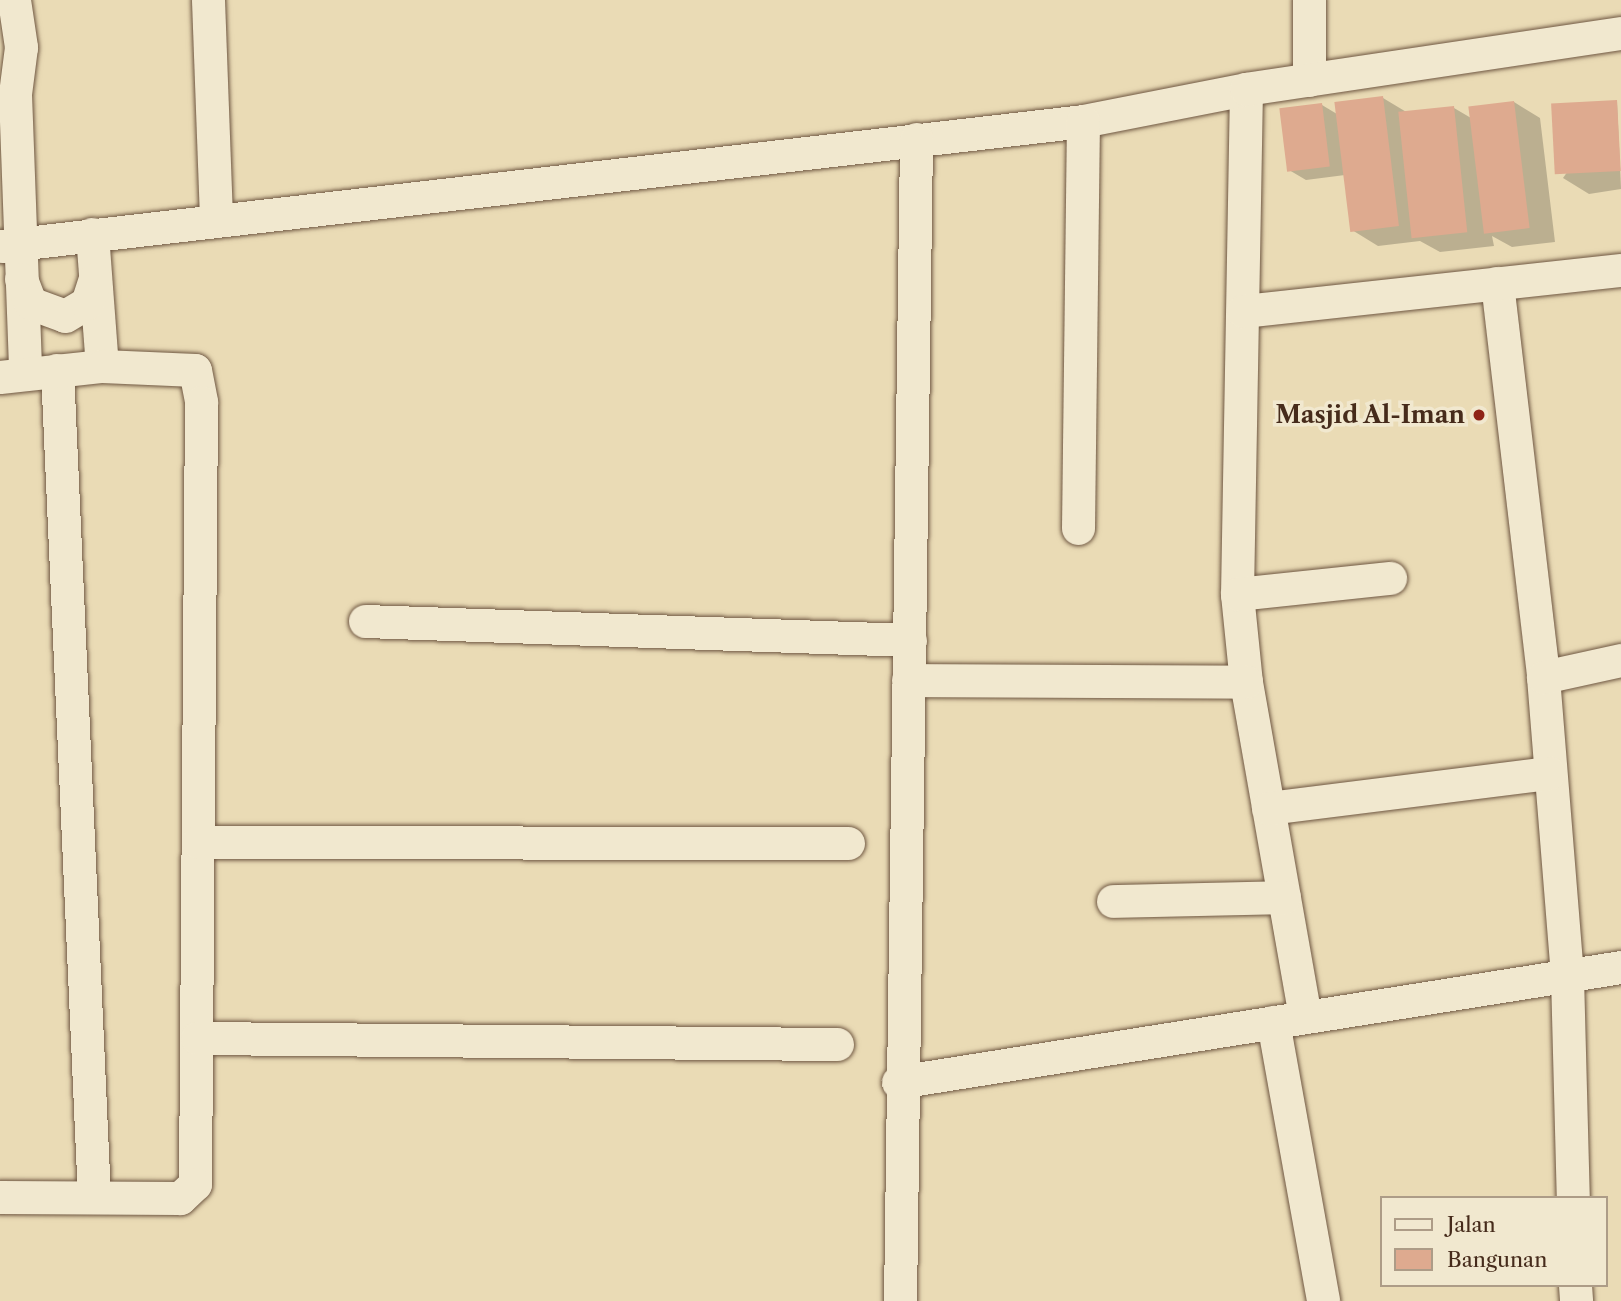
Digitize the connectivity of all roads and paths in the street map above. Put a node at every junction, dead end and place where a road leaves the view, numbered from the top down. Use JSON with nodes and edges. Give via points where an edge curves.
{"nodes":[{"id":1,"x":14,"y":0,"type":"edge"},
{"id":2,"x":208,"y":0,"type":"edge"},
{"id":3,"x":1309,"y":0,"type":"edge"},
{"id":4,"x":1621,"y":33,"type":"edge"},
{"id":5,"x":1310,"y":80,"type":"junction"},
{"id":6,"x":1246,"y":89,"type":"junction"},
{"id":7,"x":7,"y":98,"type":"edge"},
{"id":8,"x":1083,"y":121,"type":"junction"},
{"id":9,"x":916,"y":139,"type":"junction"},
{"id":10,"x":216,"y":219,"type":"junction"},
{"id":11,"x":92,"y":234,"type":"junction"},
{"id":12,"x":10,"y":245,"type":"edge"},
{"id":13,"x":1621,"y":270,"type":"edge"},
{"id":14,"x":21,"y":279,"type":"junction"},
{"id":15,"x":95,"y":279,"type":"junction"},
{"id":16,"x":1497,"y":283,"type":"junction"},
{"id":17,"x":1243,"y":311,"type":"junction"},
{"id":18,"x":102,"y":366,"type":"junction"},
{"id":19,"x":27,"y":373,"type":"edge"},
{"id":20,"x":1078,"y":528,"type":"dead end"},
{"id":21,"x":1390,"y":578,"type":"dead end"},
{"id":22,"x":1237,"y":594,"type":"junction"},
{"id":23,"x":365,"y":621,"type":"dead end"},
{"id":24,"x":910,"y":640,"type":"junction"},
{"id":25,"x":1621,"y":660,"type":"edge"},
{"id":26,"x":1543,"y":677,"type":"junction"},
{"id":27,"x":908,"y":680,"type":"junction"},
{"id":28,"x":1246,"y":682,"type":"junction"},
{"id":29,"x":1549,"y":774,"type":"junction"},
{"id":30,"x":1268,"y":808,"type":"junction"},
{"id":31,"x":198,"y":842,"type":"junction"},
{"id":32,"x":848,"y":843,"type":"dead end"},
{"id":33,"x":1284,"y":897,"type":"junction"},
{"id":34,"x":1113,"y":901,"type":"dead end"},
{"id":35,"x":1621,"y":967,"type":"edge"},
{"id":36,"x":1567,"y":975,"type":"junction"},
{"id":37,"x":1289,"y":1019,"type":"junction"},
{"id":38,"x":197,"y":1038,"type":"junction"},
{"id":39,"x":837,"y":1044,"type":"dead end"},
{"id":40,"x":898,"y":1082,"type":"junction"},
{"id":41,"x":94,"y":1196,"type":"junction"},
{"id":42,"x":1573,"y":1196,"type":"edge"},
{"id":43,"x":0,"y":1197,"type":"edge"},
{"id":44,"x":900,"y":1301,"type":"edge"},
{"id":45,"x":1323,"y":1301,"type":"edge"}],
"edges":[{"from":1,"to":7,"type":"street","via":[[21,47]]},
{"from":2,"to":10,"type":"street"},
{"from":3,"to":5,"type":"street"},
{"from":4,"to":5,"type":"street"},
{"from":5,"to":6,"type":"street"},
{"from":6,"to":8,"type":"street"},
{"from":6,"to":17,"type":"street"},
{"from":7,"to":12,"type":"street"},
{"from":8,"to":9,"type":"street"},
{"from":8,"to":20,"type":"street"},
{"from":9,"to":10,"type":"street"},
{"from":9,"to":24,"type":"street"},
{"from":10,"to":11,"type":"street"},
{"from":11,"to":12,"type":"street"},
{"from":11,"to":15,"type":"street"},
{"from":12,"to":14,"type":"street"},
{"from":13,"to":16,"type":"street"},
{"from":14,"to":15,"type":"street","via":[[30,303],[52,316],[77,311]]},
{"from":14,"to":19,"type":"street"},
{"from":15,"to":18,"type":"street"},
{"from":16,"to":17,"type":"street"},
{"from":16,"to":26,"type":"street"},
{"from":17,"to":22,"type":"street"},
{"from":18,"to":19,"type":"street"},
{"from":18,"to":31,"type":"street","via":[[195,370],[201,402]]},
{"from":19,"to":41,"type":"street"},
{"from":21,"to":22,"type":"street"},
{"from":22,"to":28,"type":"street"},
{"from":23,"to":24,"type":"street"},
{"from":24,"to":27,"type":"street"},
{"from":25,"to":26,"type":"street"},
{"from":26,"to":29,"type":"street"},
{"from":27,"to":28,"type":"street"},
{"from":27,"to":40,"type":"street"},
{"from":28,"to":30,"type":"street"},
{"from":29,"to":30,"type":"street"},
{"from":29,"to":36,"type":"street"},
{"from":30,"to":33,"type":"street"},
{"from":31,"to":32,"type":"street"},
{"from":31,"to":38,"type":"street"},
{"from":33,"to":34,"type":"street"},
{"from":33,"to":37,"type":"street"},
{"from":35,"to":36,"type":"street"},
{"from":36,"to":37,"type":"street"},
{"from":36,"to":42,"type":"street"},
{"from":37,"to":40,"type":"street"},
{"from":37,"to":45,"type":"street"},
{"from":38,"to":39,"type":"street"},
{"from":38,"to":41,"type":"street","via":[[189,1195]]},
{"from":40,"to":44,"type":"street"},
{"from":41,"to":43,"type":"street"}]}
